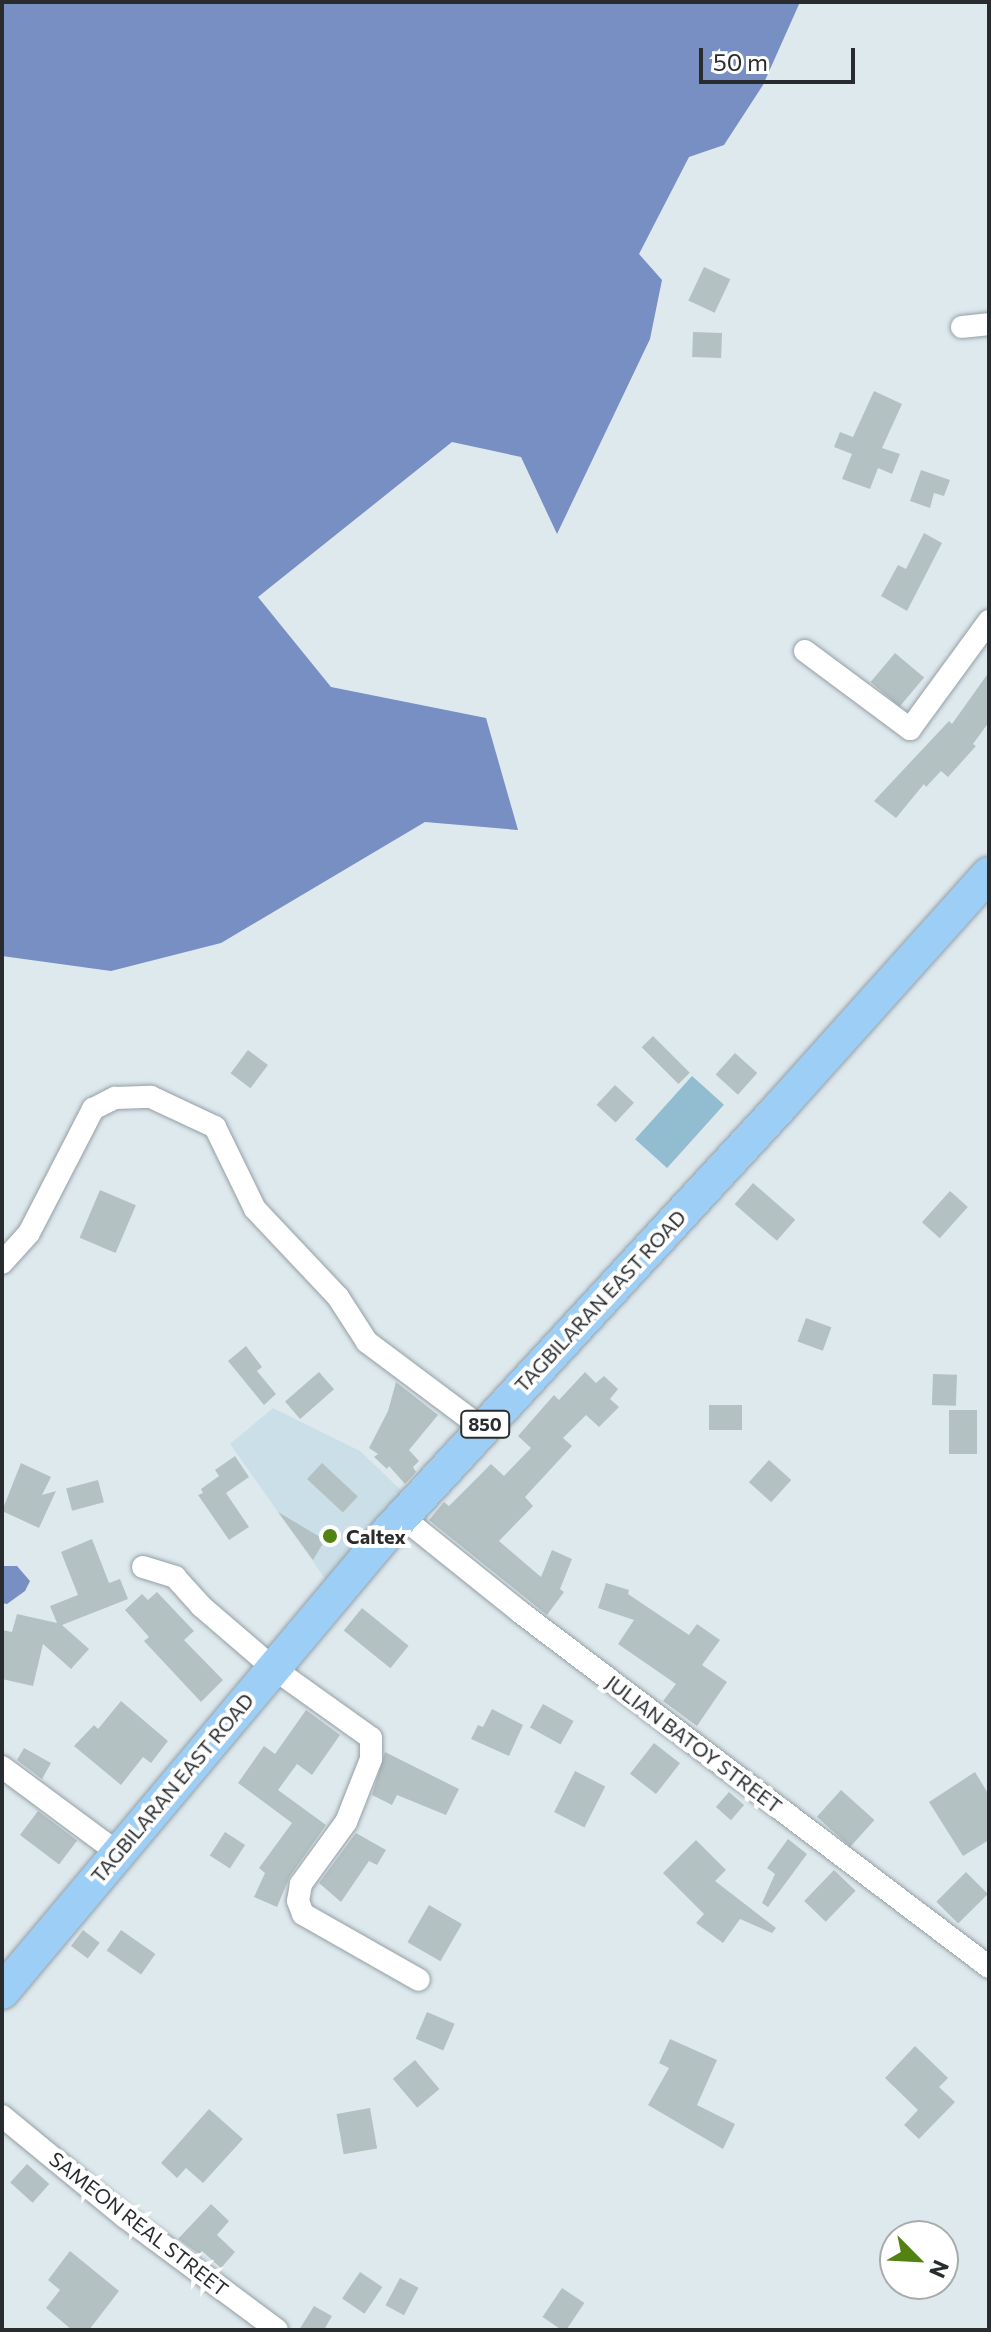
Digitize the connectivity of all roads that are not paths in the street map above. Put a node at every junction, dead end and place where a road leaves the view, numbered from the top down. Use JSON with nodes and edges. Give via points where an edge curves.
{"nodes":[{"id":1,"x":989,"y":324,"type":"edge"},
{"id":2,"x":962,"y":327,"type":"dead end"},
{"id":3,"x":989,"y":621,"type":"edge"},
{"id":4,"x":805,"y":651,"type":"dead end"},
{"id":5,"x":989,"y":874,"type":"edge"},
{"id":6,"x":2,"y":1263,"type":"edge"},
{"id":7,"x":482,"y":1428,"type":"junction"},
{"id":8,"x":402,"y":1517,"type":"junction"},
{"id":9,"x":143,"y":1567,"type":"dead end"},
{"id":10,"x":273,"y":1668,"type":"junction"},
{"id":11,"x":2,"y":1767,"type":"edge"},
{"id":12,"x":117,"y":1852,"type":"junction"},
{"id":13,"x":989,"y":1967,"type":"edge"},
{"id":14,"x":419,"y":1980,"type":"dead end"},
{"id":15,"x":2,"y":1992,"type":"edge"},
{"id":16,"x":2,"y":2116,"type":"edge"},
{"id":17,"x":277,"y":2330,"type":"edge"}],
"edges":[{"from":1,"to":2,"type":"street"},
{"from":3,"to":4,"type":"street","via":[[910,729]]},
{"from":5,"to":7,"type":"main road","name":"TAGBILARAN EAST ROAD","number":"850"},
{"from":6,"to":7,"type":"street","via":[[29,1233],[93,1109],[115,1098],[151,1097],[215,1127],[255,1209],[338,1297],[367,1342]]},
{"from":7,"to":8,"type":"main road","name":"TAGBILARAN EAST ROAD","number":"850"},
{"from":8,"to":10,"type":"main road","name":"TAGBILARAN EAST ROAD","number":"850"},
{"from":8,"to":13,"type":"street","name":"JULIAN BATOY STREET"},
{"from":9,"to":10,"type":"street","via":[[175,1577]]},
{"from":10,"to":12,"type":"main road","name":"TAGBILARAN EAST ROAD","number":"850"},
{"from":10,"to":14,"type":"street","via":[[371,1738],[371,1759],[346,1822],[301,1884],[298,1901],[303,1914]]},
{"from":11,"to":12,"type":"street"},
{"from":12,"to":15,"type":"main road","name":"TAGBILARAN EAST ROAD","number":"850"},
{"from":16,"to":17,"type":"street","name":"SAMEON REAL STREET","via":[[125,2217]]}]}
